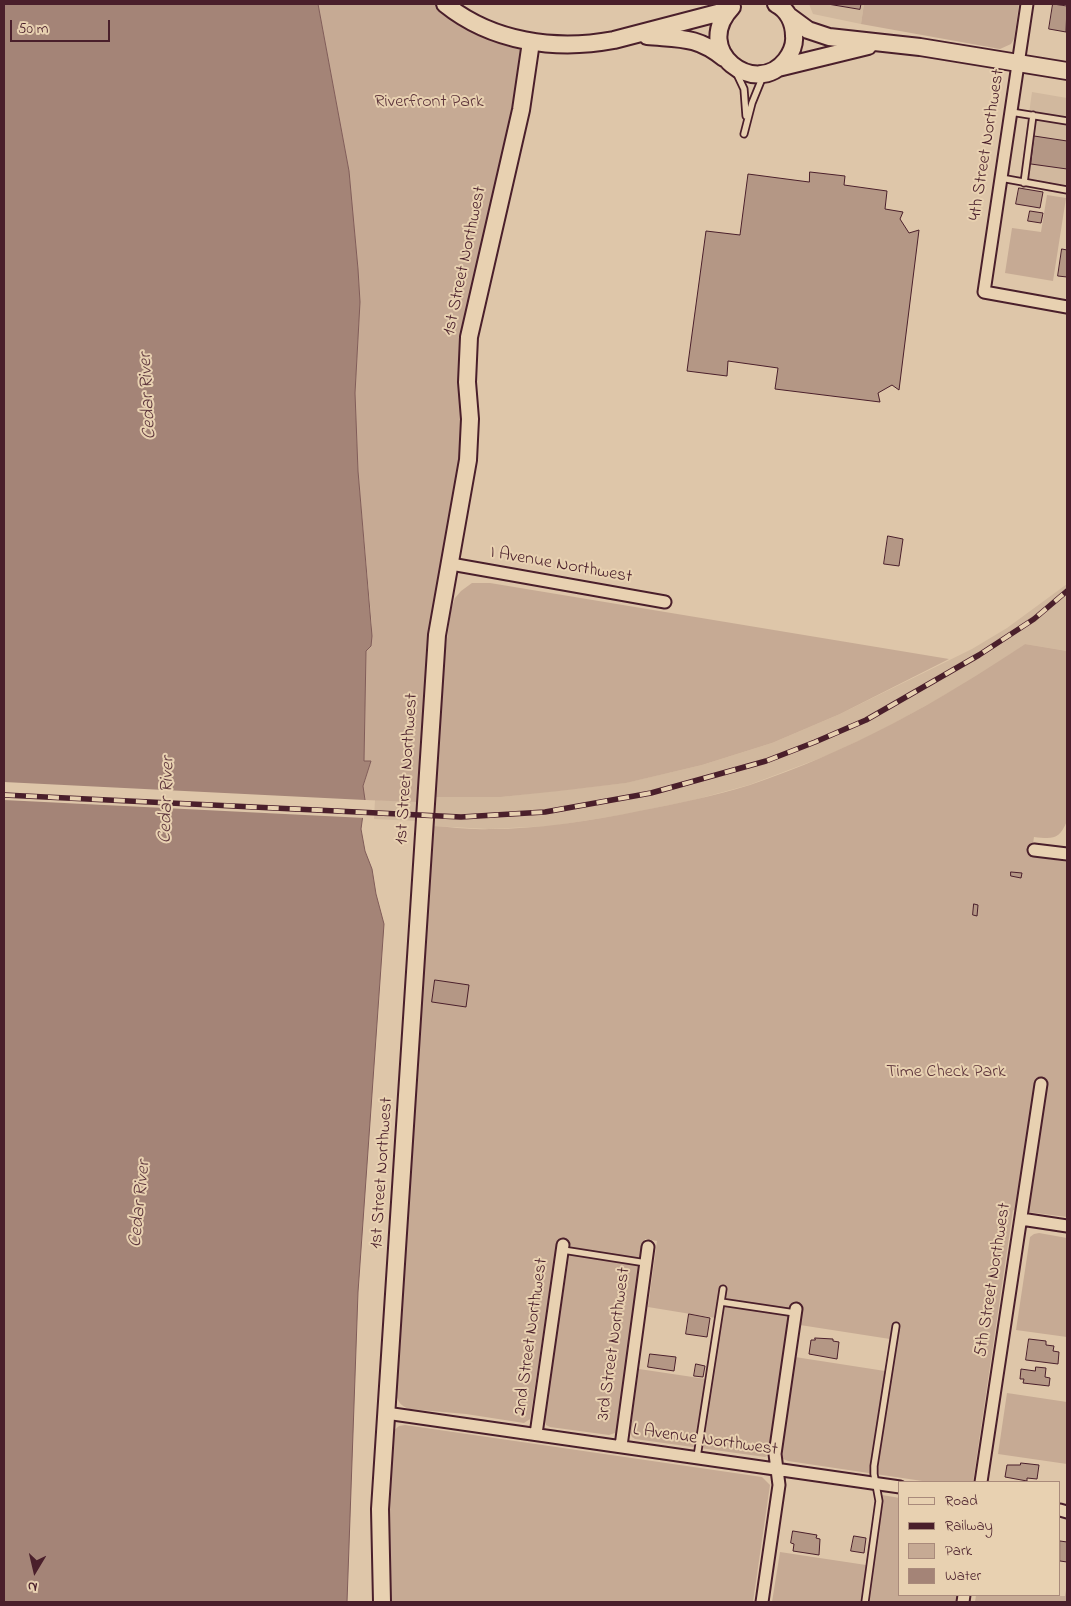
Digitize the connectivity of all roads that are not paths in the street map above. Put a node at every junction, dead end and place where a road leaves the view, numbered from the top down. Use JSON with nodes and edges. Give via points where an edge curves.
{"nodes":[{"id":1,"x":445,"y":4,"type":"edge"},
{"id":2,"x":1028,"y":4,"type":"edge"},
{"id":3,"x":733,"y":7,"type":"edge"},
{"id":4,"x":781,"y":7,"type":"edge"},
{"id":5,"x":632,"y":35,"type":"junction"},
{"id":6,"x":531,"y":42,"type":"junction"},
{"id":7,"x":884,"y":42,"type":"junction"},
{"id":8,"x":729,"y":62,"type":"junction"},
{"id":9,"x":1019,"y":63,"type":"junction"},
{"id":10,"x":770,"y":71,"type":"junction"},
{"id":11,"x":1067,"y":71,"type":"edge"},
{"id":12,"x":1011,"y":112,"type":"junction"},
{"id":13,"x":1033,"y":115,"type":"junction"},
{"id":14,"x":746,"y":120,"type":"junction"},
{"id":15,"x":1067,"y":121,"type":"edge"},
{"id":16,"x":744,"y":134,"type":"dead end"},
{"id":17,"x":1001,"y":178,"type":"junction"},
{"id":18,"x":1024,"y":182,"type":"junction"},
{"id":19,"x":1067,"y":190,"type":"edge"},
{"id":20,"x":1067,"y":307,"type":"edge"},
{"id":21,"x":451,"y":564,"type":"junction"},
{"id":22,"x":665,"y":602,"type":"dead end"},
{"id":23,"x":1034,"y":850,"type":"dead end"},
{"id":24,"x":1067,"y":854,"type":"edge"},
{"id":25,"x":1041,"y":1084,"type":"dead end"},
{"id":26,"x":1021,"y":1219,"type":"junction"},
{"id":27,"x":1067,"y":1226,"type":"edge"},
{"id":28,"x":648,"y":1247,"type":"dead end"},
{"id":29,"x":563,"y":1248,"type":"joint"},
{"id":30,"x":646,"y":1263,"type":"junction"},
{"id":31,"x":723,"y":1289,"type":"dead end"},
{"id":32,"x":721,"y":1302,"type":"junction"},
{"id":33,"x":796,"y":1311,"type":"joint"},
{"id":34,"x":896,"y":1326,"type":"dead end"},
{"id":35,"x":386,"y":1413,"type":"junction"},
{"id":36,"x":536,"y":1434,"type":"junction"},
{"id":37,"x":621,"y":1446,"type":"junction"},
{"id":38,"x":697,"y":1457,"type":"junction"},
{"id":39,"x":777,"y":1469,"type":"junction"},
{"id":40,"x":982,"y":1481,"type":"edge"},
{"id":41,"x":876,"y":1483,"type":"junction"},
{"id":42,"x":898,"y":1486,"type":"edge"},
{"id":43,"x":382,"y":1602,"type":"edge"},
{"id":44,"x":762,"y":1602,"type":"edge"},
{"id":45,"x":865,"y":1602,"type":"edge"}],
"edges":[{"from":1,"to":6,"type":"street","via":[[460,16],[498,34]]},
{"from":2,"to":9,"type":"street","name":"4th Street Northwest"},
{"from":3,"to":5,"type":"street"},
{"from":3,"to":8,"type":"street","via":[[725,14],[718,36],[720,48]]},
{"from":4,"to":7,"type":"street","via":[[808,30],[828,37]]},
{"from":4,"to":10,"type":"street","via":[[794,28],[795,42],[782,65]]},
{"from":5,"to":6,"type":"street","via":[[595,43]]},
{"from":5,"to":8,"type":"street","via":[[695,41],[710,46]]},
{"from":6,"to":21,"type":"street","name":"1st Street Northwest","via":[[520,110],[469,337],[468,460]]},
{"from":7,"to":9,"type":"street"},
{"from":7,"to":10,"type":"street"},
{"from":8,"to":10,"type":"street","via":[[745,73]]},
{"from":8,"to":14,"type":"lane","via":[[744,89]]},
{"from":9,"to":11,"type":"street"},
{"from":9,"to":12,"type":"street","name":"4th Street Northwest"},
{"from":10,"to":14,"type":"lane","via":[[756,90]]},
{"from":12,"to":13,"type":"lane"},
{"from":12,"to":17,"type":"street","name":"4th Street Northwest"},
{"from":13,"to":15,"type":"lane"},
{"from":13,"to":18,"type":"lane"},
{"from":14,"to":16,"type":"lane"},
{"from":17,"to":18,"type":"lane"},
{"from":17,"to":20,"type":"street","name":"4th Street Northwest","via":[[984,292]]},
{"from":18,"to":19,"type":"lane"},
{"from":21,"to":22,"type":"street","name":"I Avenue Northwest"},
{"from":21,"to":35,"type":"street","name":"1st Street Northwest","via":[[437,635]]},
{"from":23,"to":24,"type":"street"},
{"from":25,"to":26,"type":"street","name":"5th Street Northwest"},
{"from":26,"to":27,"type":"street"},
{"from":26,"to":40,"type":"street","name":"5th Street Northwest"},
{"from":28,"to":30,"type":"street","name":"3rd Street Northwest"},
{"from":29,"to":30,"type":"lane"},
{"from":29,"to":36,"type":"street","name":"2nd Street Northwest"},
{"from":30,"to":37,"type":"street","name":"3rd Street Northwest"},
{"from":31,"to":32,"type":"lane"},
{"from":32,"to":33,"type":"lane"},
{"from":32,"to":38,"type":"lane"},
{"from":33,"to":39,"type":"street","via":[[776,1446]]},
{"from":34,"to":41,"type":"lane","via":[[874,1466]]},
{"from":35,"to":36,"type":"street","name":"L Avenue Northwest"},
{"from":35,"to":43,"type":"street","name":"1st Street Northwest","via":[[380,1509]]},
{"from":36,"to":37,"type":"street","name":"L Avenue Northwest"},
{"from":37,"to":38,"type":"street","name":"L Avenue Northwest"},
{"from":38,"to":39,"type":"street","name":"L Avenue Northwest"},
{"from":39,"to":41,"type":"street","name":"L Avenue Northwest"},
{"from":39,"to":44,"type":"street","via":[[779,1485]]},
{"from":41,"to":42,"type":"street","name":"L Avenue Northwest"},
{"from":41,"to":45,"type":"lane","via":[[879,1501]]}]}
